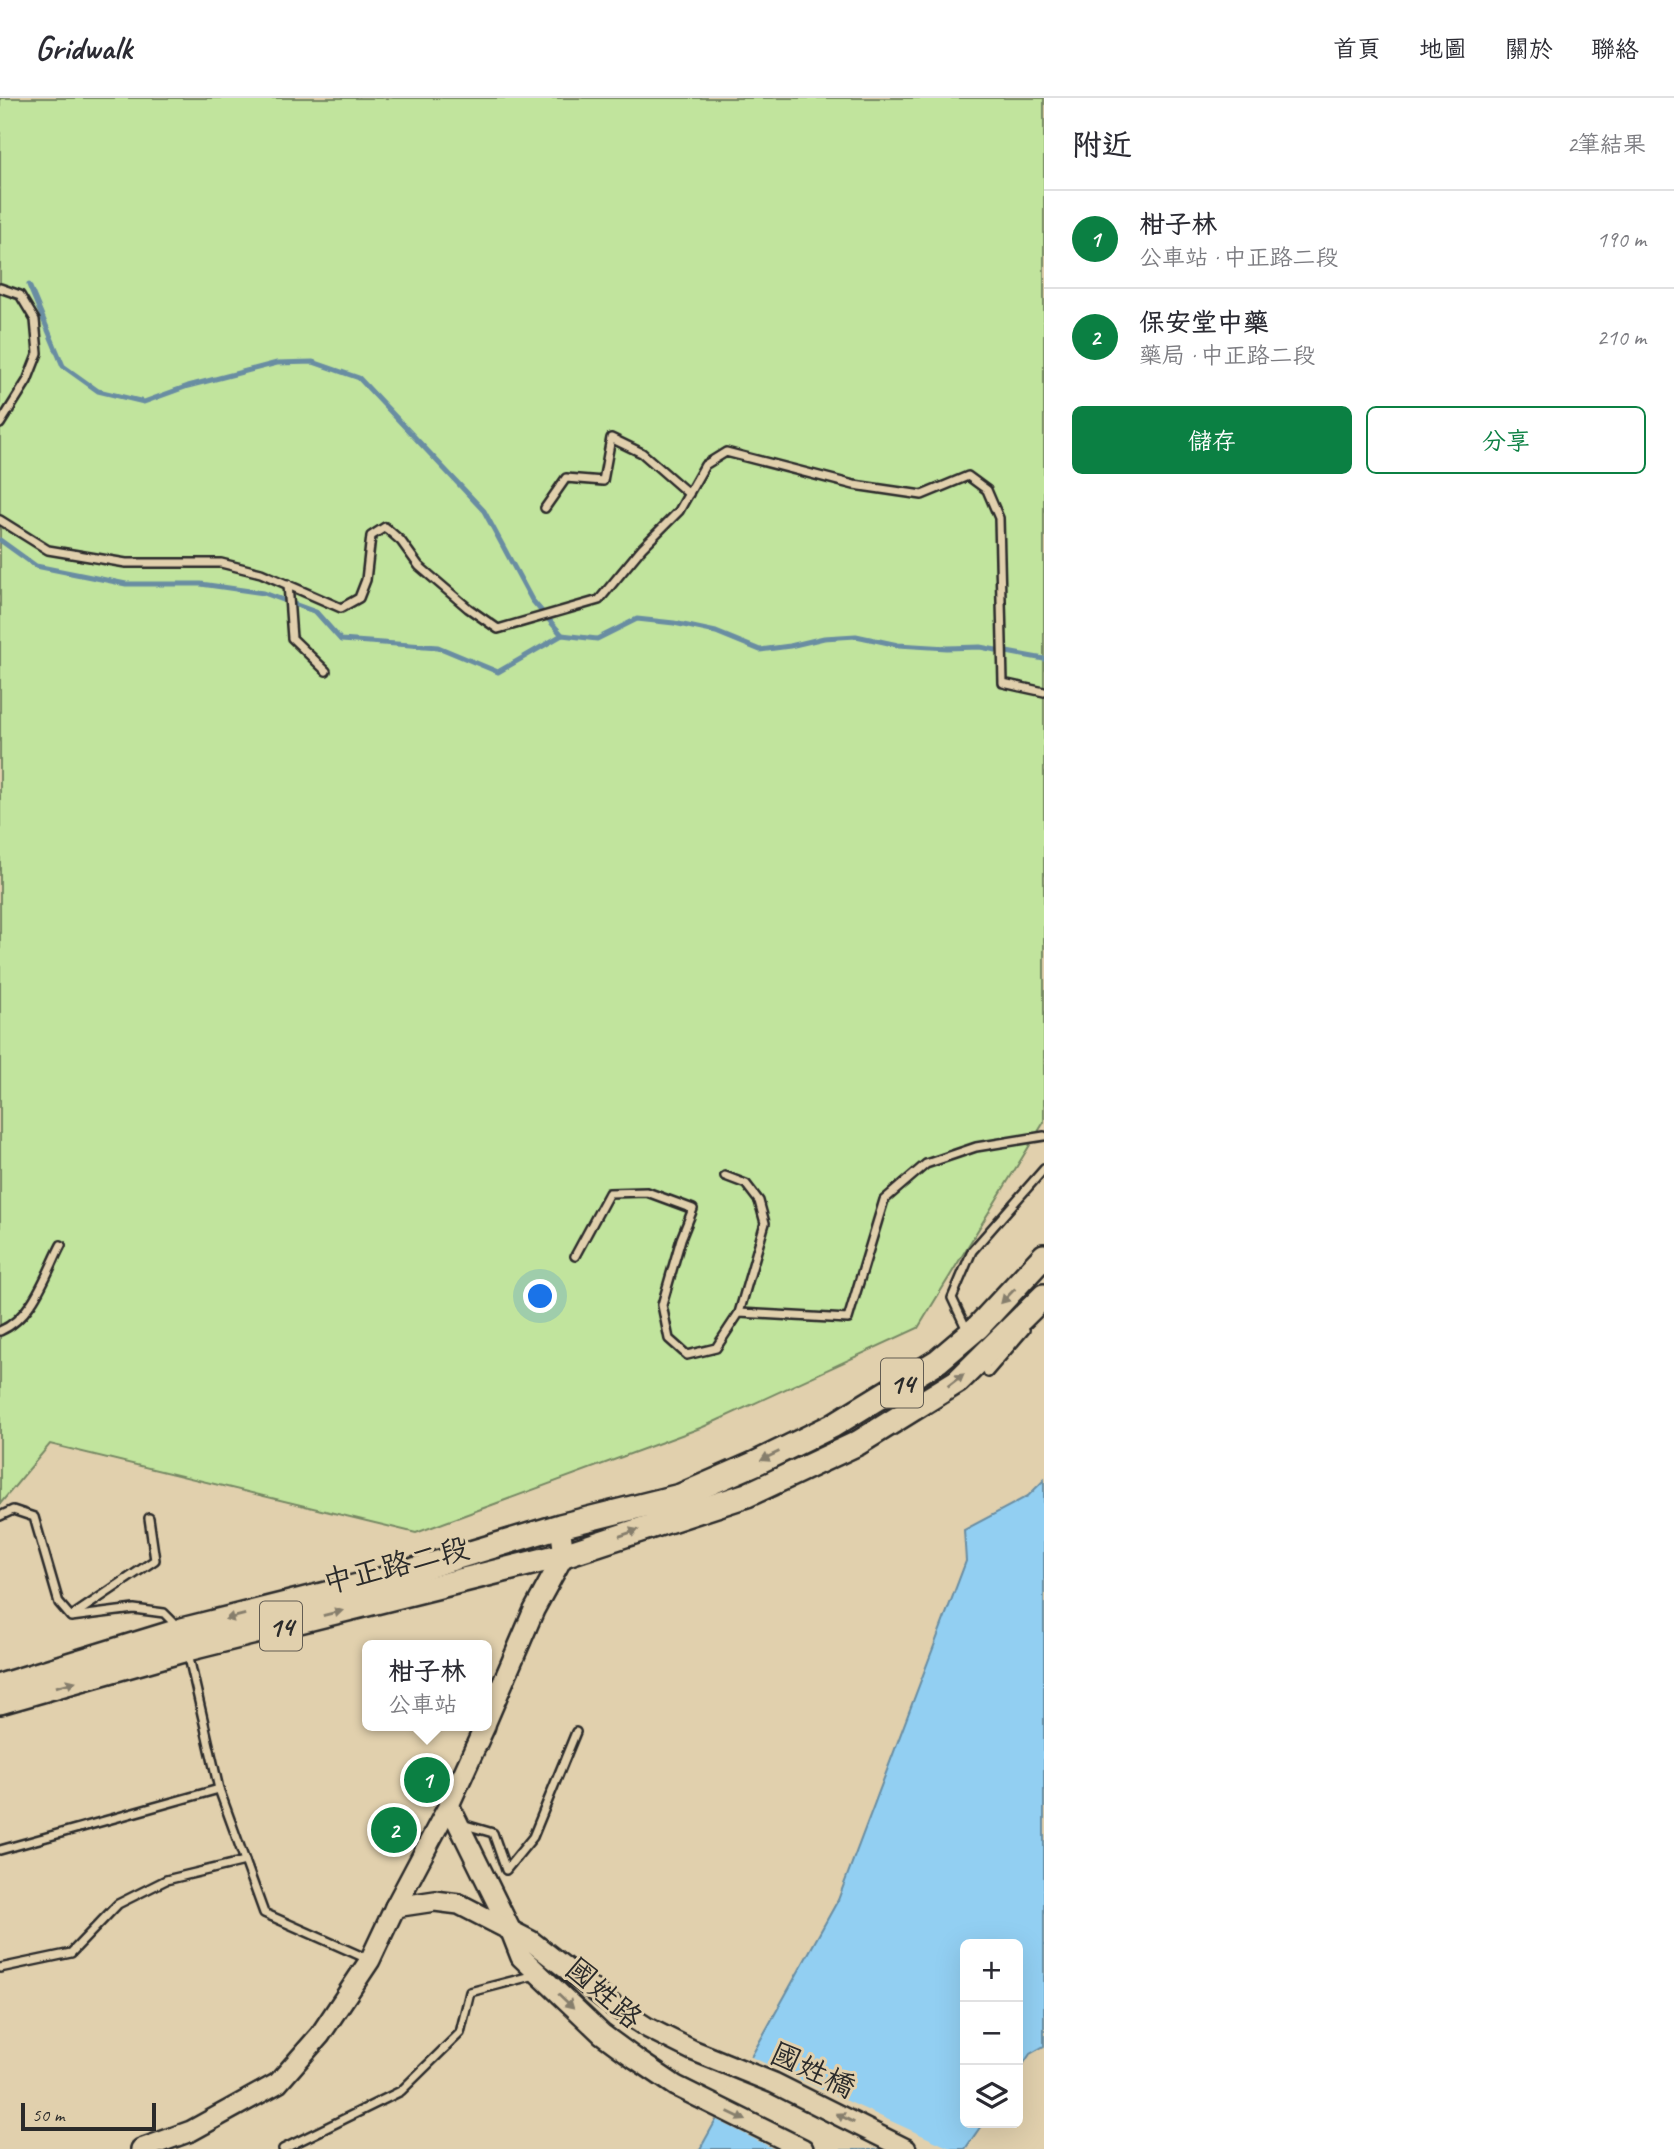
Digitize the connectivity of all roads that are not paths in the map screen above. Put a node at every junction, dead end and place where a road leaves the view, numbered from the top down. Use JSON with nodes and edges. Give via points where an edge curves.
{"nodes":[{"id":1,"x":0,"y":288,"type":"edge"},
{"id":2,"x":0,"y":424,"type":"edge"},
{"id":3,"x":689,"y":494,"type":"junction"},
{"id":4,"x":545,"y":508,"type":"dead end"},
{"id":5,"x":0,"y":520,"type":"edge"},
{"id":6,"x":288,"y":587,"type":"junction"},
{"id":7,"x":326,"y":671,"type":"dead end"},
{"id":8,"x":1044,"y":692,"type":"edge"},
{"id":9,"x":1044,"y":1138,"type":"edge"},
{"id":10,"x":1044,"y":1169,"type":"edge"},
{"id":11,"x":725,"y":1177,"type":"dead end"},
{"id":12,"x":61,"y":1245,"type":"dead end"},
{"id":13,"x":575,"y":1256,"type":"dead end"},
{"id":14,"x":1044,"y":1256,"type":"edge"},
{"id":15,"x":1044,"y":1296,"type":"edge"},
{"id":16,"x":739,"y":1313,"type":"junction"},
{"id":17,"x":1028,"y":1326,"type":"dead end"},
{"id":18,"x":0,"y":1331,"type":"edge"},
{"id":19,"x":970,"y":1335,"type":"junction"},
{"id":20,"x":981,"y":1358,"type":"junction"},
{"id":21,"x":0,"y":1516,"type":"edge"},
{"id":22,"x":149,"y":1518,"type":"dead end"},
{"id":23,"x":560,"y":1526,"type":"junction"},
{"id":24,"x":564,"y":1555,"type":"junction"},
{"id":25,"x":71,"y":1617,"type":"junction"},
{"id":26,"x":184,"y":1640,"type":"junction"},
{"id":27,"x":0,"y":1686,"type":"edge"},
{"id":28,"x":0,"y":1702,"type":"edge"},
{"id":29,"x":492,"y":1710,"type":"edge"},
{"id":30,"x":483,"y":1731,"type":"edge"},
{"id":31,"x":576,"y":1732,"type":"dead end"},
{"id":32,"x":219,"y":1789,"type":"junction"},
{"id":33,"x":449,"y":1805,"type":"junction"},
{"id":34,"x":457,"y":1823,"type":"junction"},
{"id":35,"x":0,"y":1850,"type":"edge"},
{"id":36,"x":245,"y":1861,"type":"junction"},
{"id":37,"x":395,"y":1907,"type":"junction"},
{"id":38,"x":510,"y":1930,"type":"junction"},
{"id":39,"x":370,"y":1960,"type":"junction"},
{"id":40,"x":0,"y":1968,"type":"edge"},
{"id":41,"x":539,"y":1974,"type":"junction"},
{"id":42,"x":692,"y":2050,"type":"joint"},
{"id":43,"x":141,"y":2149,"type":"edge"},
{"id":44,"x":283,"y":2149,"type":"edge"},
{"id":45,"x":803,"y":2149,"type":"edge"},
{"id":46,"x":906,"y":2149,"type":"edge"}],
"edges":[{"from":1,"to":2,"type":"lane","via":[[20,295],[35,320],[38,354]]},
{"from":3,"to":4,"type":"lane","via":[[642,453],[611,438],[603,481],[566,478]]},
{"from":3,"to":6,"type":"lane","via":[[599,600],[498,629],[419,566],[385,527],[371,536],[359,598],[341,608]]},
{"from":3,"to":8,"type":"lane","via":[[705,465],[726,452],[854,485],[922,495],[968,476],[987,490],[999,517],[1003,683]]},
{"from":5,"to":6,"type":"lane","via":[[48,550],[126,564],[221,563],[261,573]]},
{"from":6,"to":7,"type":"lane","via":[[292,638]]},
{"from":9,"to":16,"type":"lane","via":[[976,1147],[926,1164],[884,1200],[848,1319]]},
{"from":10,"to":19,"type":"lane","via":[[972,1251],[952,1298]]},
{"from":11,"to":16,"type":"lane","via":[[746,1184],[759,1201],[765,1223]]},
{"from":12,"to":18,"type":"lane","via":[[32,1303],[10,1327]]},
{"from":13,"to":16,"type":"lane","via":[[609,1193],[647,1192],[693,1209],[662,1305],[668,1339],[687,1355],[716,1348]]},
{"from":14,"to":19,"type":"main road","name":"中正路二段","number":"14","one_way":true},
{"from":15,"to":20,"type":"main road","name":"中正路二段","number":"14"},
{"from":17,"to":20,"type":"lane","via":[[988,1373]]},
{"from":19,"to":23,"type":"main road","name":"中正路二段","number":"14","one_way":true,"via":[[939,1361],[832,1426],[756,1463],[680,1496]]},
{"from":24,"to":20,"type":"main road","name":"中正路二段","number":"14","one_way":true,"via":[[747,1495],[858,1443],[958,1381]]},
{"from":21,"to":25,"type":"lane","via":[[13,1510],[34,1517],[59,1603]]},
{"from":22,"to":25,"type":"lane","via":[[155,1560]]},
{"from":23,"to":24,"type":"main road"},
{"from":23,"to":26,"type":"main road","name":"中正路二段","number":"14","one_way":true},
{"from":26,"to":24,"type":"main road","name":"中正路二段","number":"14","one_way":true},
{"from":24,"to":29,"type":"main road","via":[[534,1609]]},
{"from":25,"to":26,"type":"lane","via":[[134,1609],[163,1613]]},
{"from":26,"to":27,"type":"main road","name":"中正路二段","number":"14"},
{"from":28,"to":26,"type":"main road","name":"中正路二段","number":"14","one_way":true},
{"from":26,"to":32,"type":"lane"},
{"from":30,"to":33,"type":"main road"},
{"from":31,"to":34,"type":"lane","via":[[533,1837],[506,1870],[493,1833]]},
{"from":32,"to":35,"type":"lane"},
{"from":32,"to":36,"type":"lane"},
{"from":33,"to":34,"type":"main road","name":"國姓路"},
{"from":33,"to":37,"type":"main road"},
{"from":34,"to":38,"type":"main road","name":"國姓路"},
{"from":36,"to":39,"type":"lane","via":[[264,1913]]},
{"from":36,"to":40,"type":"lane","via":[[166,1880],[118,1904],[71,1953]]},
{"from":37,"to":38,"type":"main road","name":"國姓路","via":[[435,1901],[459,1904]]},
{"from":37,"to":39,"type":"main road"},
{"from":38,"to":41,"type":"main road","name":"國姓路","via":[[521,1957]]},
{"from":38,"to":42,"type":"main road","name":"國姓路","via":[[531,1941],[615,2007]]},
{"from":39,"to":43,"type":"main road","via":[[320,2035],[278,2083],[191,2131]]},
{"from":41,"to":44,"type":"lane","via":[[470,1992],[460,2033],[401,2091]]},
{"from":41,"to":45,"type":"main road","name":"國姓路","one_way":true,"via":[[602,2034],[676,2086]]},
{"from":46,"to":42,"type":"main road","name":"國姓橋","one_way":true,"via":[[774,2083]]}]}
